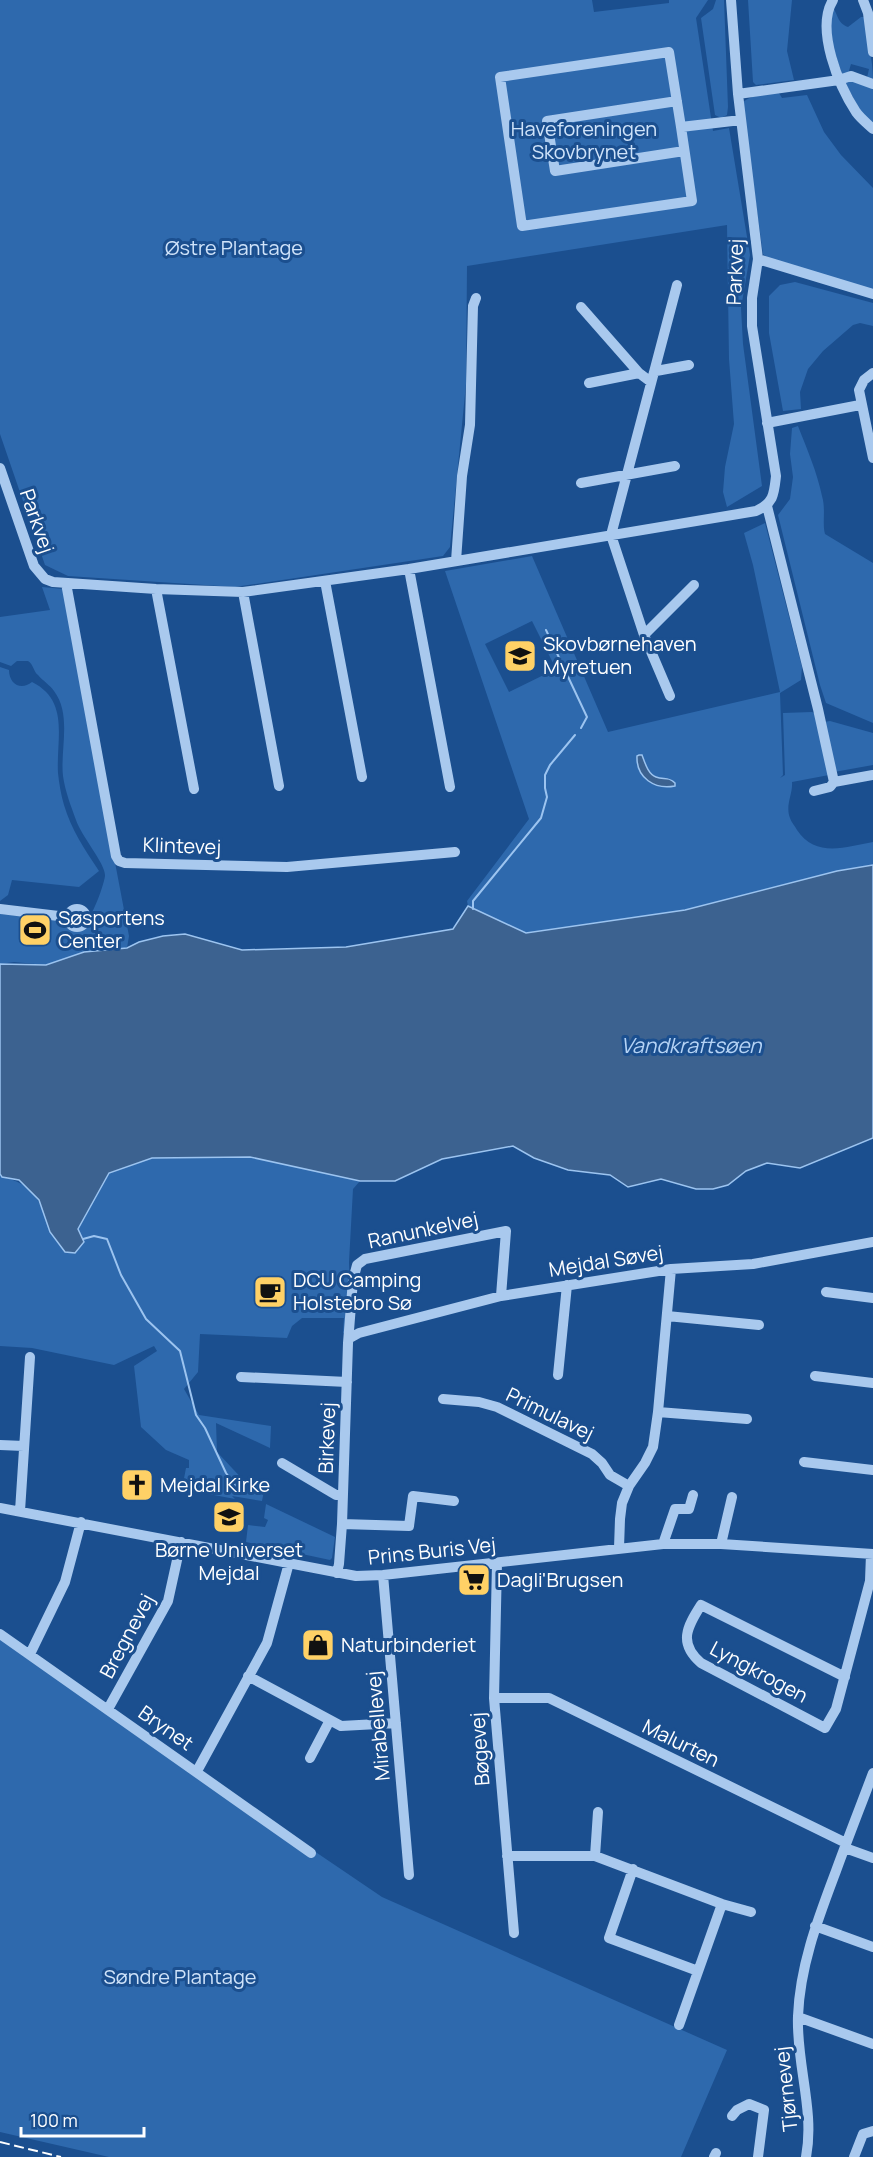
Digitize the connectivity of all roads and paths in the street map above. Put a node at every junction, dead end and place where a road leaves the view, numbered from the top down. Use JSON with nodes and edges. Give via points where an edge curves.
{"nodes":[{"id":1,"x":731,"y":0,"type":"edge"},
{"id":2,"x":833,"y":0,"type":"edge"},
{"id":3,"x":862,"y":0,"type":"edge"},
{"id":4,"x":873,"y":52,"type":"edge"},
{"id":5,"x":839,"y":80,"type":"junction"},
{"id":6,"x":873,"y":84,"type":"edge"},
{"id":7,"x":738,"y":94,"type":"junction"},
{"id":8,"x":677,"y":101,"type":"junction"},
{"id":9,"x":741,"y":120,"type":"junction"},
{"id":10,"x":681,"y":127,"type":"junction"},
{"id":11,"x":873,"y":129,"type":"edge"},
{"id":12,"x":684,"y":151,"type":"junction"},
{"id":13,"x":758,"y":259,"type":"junction"},
{"id":14,"x":678,"y":285,"type":"dead end"},
{"id":15,"x":873,"y":294,"type":"edge"},
{"id":16,"x":476,"y":298,"type":"dead end"},
{"id":17,"x":581,"y":307,"type":"dead end"},
{"id":18,"x":689,"y":365,"type":"dead end"},
{"id":19,"x":656,"y":371,"type":"junction"},
{"id":20,"x":639,"y":373,"type":"junction"},
{"id":21,"x":873,"y":373,"type":"edge"},
{"id":22,"x":651,"y":382,"type":"junction"},
{"id":23,"x":589,"y":383,"type":"dead end"},
{"id":24,"x":860,"y":405,"type":"junction"},
{"id":25,"x":766,"y":423,"type":"junction"},
{"id":26,"x":873,"y":458,"type":"edge"},
{"id":27,"x":675,"y":466,"type":"dead end"},
{"id":28,"x":0,"y":468,"type":"edge"},
{"id":29,"x":627,"y":476,"type":"junction"},
{"id":30,"x":581,"y":483,"type":"dead end"},
{"id":31,"x":767,"y":506,"type":"junction"},
{"id":32,"x":610,"y":535,"type":"junction"},
{"id":33,"x":456,"y":561,"type":"junction"},
{"id":34,"x":409,"y":568,"type":"junction"},
{"id":35,"x":325,"y":580,"type":"junction"},
{"id":36,"x":66,"y":583,"type":"junction"},
{"id":37,"x":694,"y":585,"type":"dead end"},
{"id":38,"x":156,"y":589,"type":"junction"},
{"id":39,"x":243,"y":592,"type":"junction"},
{"id":40,"x":644,"y":635,"type":"junction"},
{"id":41,"x":670,"y":696,"type":"dead end"},
{"id":42,"x":873,"y":775,"type":"edge"},
{"id":43,"x":362,"y":777,"type":"dead end"},
{"id":44,"x":834,"y":782,"type":"junction"},
{"id":45,"x":279,"y":786,"type":"dead end"},
{"id":46,"x":450,"y":787,"type":"dead end"},
{"id":47,"x":194,"y":789,"type":"dead end"},
{"id":48,"x":814,"y":790,"type":"dead end"},
{"id":49,"x":455,"y":852,"type":"dead end"},
{"id":50,"x":0,"y":909,"type":"edge"},
{"id":51,"x":67,"y":917,"type":"dead end"},
{"id":52,"x":873,"y":1242,"type":"edge"},
{"id":53,"x":671,"y":1269,"type":"junction"},
{"id":54,"x":567,"y":1285,"type":"junction"},
{"id":55,"x":826,"y":1292,"type":"dead end"},
{"id":56,"x":501,"y":1296,"type":"junction"},
{"id":57,"x":873,"y":1298,"type":"edge"},
{"id":58,"x":667,"y":1316,"type":"junction"},
{"id":59,"x":759,"y":1325,"type":"dead end"},
{"id":60,"x":350,"y":1338,"type":"junction"},
{"id":61,"x":30,"y":1357,"type":"dead end"},
{"id":62,"x":558,"y":1375,"type":"dead end"},
{"id":63,"x":815,"y":1376,"type":"dead end"},
{"id":64,"x":241,"y":1377,"type":"dead end"},
{"id":65,"x":347,"y":1382,"type":"junction"},
{"id":66,"x":873,"y":1383,"type":"edge"},
{"id":67,"x":443,"y":1399,"type":"dead end"},
{"id":68,"x":658,"y":1412,"type":"junction"},
{"id":69,"x":747,"y":1419,"type":"dead end"},
{"id":70,"x":0,"y":1445,"type":"edge"},
{"id":71,"x":24,"y":1446,"type":"junction"},
{"id":72,"x":804,"y":1462,"type":"dead end"},
{"id":73,"x":282,"y":1463,"type":"dead end"},
{"id":74,"x":873,"y":1470,"type":"edge"},
{"id":75,"x":629,"y":1486,"type":"junction"},
{"id":76,"x":342,"y":1495,"type":"junction"},
{"id":77,"x":693,"y":1495,"type":"dead end"},
{"id":78,"x":732,"y":1497,"type":"dead end"},
{"id":79,"x":454,"y":1501,"type":"dead end"},
{"id":80,"x":0,"y":1508,"type":"edge"},
{"id":81,"x":20,"y":1511,"type":"junction"},
{"id":82,"x":81,"y":1522,"type":"junction"},
{"id":83,"x":342,"y":1524,"type":"junction"},
{"id":84,"x":181,"y":1542,"type":"junction"},
{"id":85,"x":663,"y":1544,"type":"junction"},
{"id":86,"x":721,"y":1544,"type":"junction"},
{"id":87,"x":619,"y":1548,"type":"junction"},
{"id":88,"x":872,"y":1554,"type":"edge"},
{"id":89,"x":289,"y":1563,"type":"junction"},
{"id":90,"x":496,"y":1563,"type":"junction"},
{"id":91,"x":337,"y":1573,"type":"junction"},
{"id":92,"x":384,"y":1575,"type":"junction"},
{"id":93,"x":0,"y":1634,"type":"edge"},
{"id":94,"x":30,"y":1654,"type":"junction"},
{"id":95,"x":248,"y":1676,"type":"junction"},
{"id":96,"x":844,"y":1677,"type":"junction"},
{"id":97,"x":494,"y":1698,"type":"junction"},
{"id":98,"x":108,"y":1709,"type":"junction"},
{"id":99,"x":330,"y":1720,"type":"junction"},
{"id":100,"x":396,"y":1723,"type":"junction"},
{"id":101,"x":310,"y":1758,"type":"dead end"},
{"id":102,"x":197,"y":1771,"type":"junction"},
{"id":103,"x":873,"y":1773,"type":"edge"},
{"id":104,"x":598,"y":1812,"type":"dead end"},
{"id":105,"x":846,"y":1845,"type":"junction"},
{"id":106,"x":311,"y":1853,"type":"dead end"},
{"id":107,"x":507,"y":1856,"type":"junction"},
{"id":108,"x":596,"y":1856,"type":"junction"},
{"id":109,"x":873,"y":1858,"type":"edge"},
{"id":110,"x":633,"y":1869,"type":"junction"},
{"id":111,"x":408,"y":1875,"type":"dead end"},
{"id":112,"x":722,"y":1904,"type":"junction"},
{"id":113,"x":751,"y":1912,"type":"dead end"},
{"id":114,"x":815,"y":1926,"type":"junction"},
{"id":115,"x":514,"y":1933,"type":"dead end"},
{"id":116,"x":873,"y":1947,"type":"edge"},
{"id":117,"x":698,"y":1971,"type":"junction"},
{"id":118,"x":798,"y":2017,"type":"junction"},
{"id":119,"x":679,"y":2025,"type":"dead end"},
{"id":120,"x":873,"y":2044,"type":"edge"},
{"id":121,"x":732,"y":2116,"type":"dead end"},
{"id":122,"x":873,"y":2131,"type":"edge"},
{"id":123,"x":758,"y":2157,"type":"edge"},
{"id":124,"x":806,"y":2157,"type":"edge"},
{"id":125,"x":854,"y":2157,"type":"edge"}],
"edges":[{"from":1,"to":7,"type":"street","name":"Parkvej"},
{"from":2,"to":5,"type":"street","via":[[826,13],[827,33]]},
{"from":3,"to":4,"type":"street","via":[[868,13]]},
{"from":5,"to":6,"type":"street","via":[[851,76]]},
{"from":5,"to":7,"type":"street"},
{"from":5,"to":11,"type":"street","via":[[857,114]]},
{"from":7,"to":9,"type":"street","name":"Parkvej"},
{"from":8,"to":10,"type":"street"},
{"from":8,"to":12,"type":"street","via":[[547,122],[555,171]]},
{"from":8,"to":12,"type":"street","via":[[669,52],[500,77],[522,226],[692,201]]},
{"from":9,"to":10,"type":"street"},
{"from":9,"to":13,"type":"street","name":"Parkvej"},
{"from":10,"to":12,"type":"street"},
{"from":13,"to":15,"type":"street"},
{"from":13,"to":25,"type":"street","name":"Parkvej","via":[[752,326]]},
{"from":14,"to":19,"type":"street"},
{"from":16,"to":33,"type":"street","via":[[472,306],[470,425]]},
{"from":17,"to":20,"type":"street"},
{"from":18,"to":19,"type":"street"},
{"from":19,"to":22,"type":"street"},
{"from":20,"to":22,"type":"street"},
{"from":20,"to":23,"type":"street"},
{"from":21,"to":24,"type":"street","via":[[858,390]]},
{"from":22,"to":29,"type":"street"},
{"from":24,"to":25,"type":"street"},
{"from":24,"to":26,"type":"street"},
{"from":25,"to":31,"type":"street","name":"Parkvej","via":[[776,476],[774,494]]},
{"from":27,"to":29,"type":"street"},
{"from":28,"to":36,"type":"street","name":"Parkvej","via":[[34,567],[45,579]]},
{"from":29,"to":30,"type":"street"},
{"from":29,"to":32,"type":"street"},
{"from":31,"to":32,"type":"street","name":"Parkvej"},
{"from":31,"to":44,"type":"street"},
{"from":32,"to":33,"type":"street","name":"Parkvej"},
{"from":32,"to":40,"type":"street"},
{"from":33,"to":34,"type":"street","name":"Parkvej"},
{"from":34,"to":35,"type":"street","name":"Parkvej"},
{"from":34,"to":46,"type":"street"},
{"from":35,"to":39,"type":"street","name":"Parkvej"},
{"from":35,"to":43,"type":"street"},
{"from":36,"to":38,"type":"street","name":"Parkvej"},
{"from":36,"to":49,"type":"street","name":"Klintevej","via":[[119,861],[287,867]]},
{"from":37,"to":40,"type":"street"},
{"from":38,"to":39,"type":"street","name":"Parkvej"},
{"from":38,"to":47,"type":"street"},
{"from":39,"to":45,"type":"street"},
{"from":40,"to":41,"type":"street"},
{"from":42,"to":44,"type":"street"},
{"from":44,"to":48,"type":"street","via":[[830,787]]},
{"from":50,"to":51,"type":"street"},
{"from":52,"to":53,"type":"street","name":"Mejdal Søvej","via":[[753,1264]]},
{"from":53,"to":54,"type":"street","name":"Mejdal Søvej"},
{"from":53,"to":58,"type":"street"},
{"from":54,"to":56,"type":"street","name":"Mejdal Søvej"},
{"from":54,"to":62,"type":"street"},
{"from":55,"to":57,"type":"street"},
{"from":56,"to":60,"type":"street","name":"Mejdal Søvej"},
{"from":56,"to":60,"type":"street","name":"Ranunkelvej","via":[[506,1231],[365,1259],[357,1265],[353,1280]]},
{"from":58,"to":59,"type":"street"},
{"from":58,"to":68,"type":"street"},
{"from":60,"to":65,"type":"street","name":"Birkevej"},
{"from":61,"to":71,"type":"street"},
{"from":63,"to":66,"type":"street"},
{"from":64,"to":65,"type":"street","name":"Birkevej"},
{"from":65,"to":76,"type":"street","name":"Birkevej"},
{"from":67,"to":75,"type":"street","name":"Primulavej","via":[[496,1407],[592,1454],[610,1475]]},
{"from":68,"to":69,"type":"street"},
{"from":68,"to":75,"type":"street","via":[[653,1447]]},
{"from":70,"to":71,"type":"street"},
{"from":71,"to":81,"type":"street"},
{"from":72,"to":74,"type":"street"},
{"from":73,"to":76,"type":"street","name":"Birkevej"},
{"from":75,"to":87,"type":"street","via":[[620,1519]]},
{"from":76,"to":83,"type":"street","name":"Birkevej"},
{"from":77,"to":85,"type":"street","via":[[689,1509],[675,1509]]},
{"from":78,"to":86,"type":"street"},
{"from":79,"to":83,"type":"street","via":[[413,1496],[409,1526]]},
{"from":80,"to":81,"type":"street","name":"Prins Buris Vej"},
{"from":81,"to":82,"type":"street","name":"Prins Buris Vej"},
{"from":82,"to":84,"type":"street","name":"Prins Buris Vej"},
{"from":82,"to":94,"type":"street","via":[[65,1582]]},
{"from":83,"to":91,"type":"street","name":"Birkevej"},
{"from":84,"to":89,"type":"street","name":"Prins Buris Vej"},
{"from":84,"to":98,"type":"street","name":"Bregnevej","via":[[168,1601]]},
{"from":85,"to":86,"type":"street","name":"Prins Buris Vej"},
{"from":85,"to":87,"type":"street","name":"Prins Buris Vej"},
{"from":86,"to":88,"type":"street","name":"Prins Buris Vej"},
{"from":87,"to":90,"type":"street","name":"Prins Buris Vej"},
{"from":88,"to":96,"type":"street","name":"Lyngkrogen","via":[[870,1581]]},
{"from":89,"to":91,"type":"street","name":"Prins Buris Vej"},
{"from":89,"to":95,"type":"street","via":[[267,1643]]},
{"from":90,"to":92,"type":"street","name":"Prins Buris Vej"},
{"from":90,"to":97,"type":"street","name":"Bøgevej"},
{"from":91,"to":92,"type":"street","name":"Prins Buris Vej"},
{"from":92,"to":100,"type":"street","name":"Mirabellevej"},
{"from":93,"to":94,"type":"street","name":"Brynet"},
{"from":94,"to":98,"type":"street","name":"Brynet"},
{"from":95,"to":99,"type":"street"},
{"from":95,"to":102,"type":"street"},
{"from":96,"to":96,"type":"street","name":"Lyngkrogen","via":[[701,1605],[690,1622],[687,1643],[701,1664],[825,1728],[836,1709]]},
{"from":97,"to":105,"type":"street","name":"Malurten","via":[[549,1698]]},
{"from":97,"to":107,"type":"street","name":"Bøgevej"},
{"from":98,"to":102,"type":"street","name":"Brynet"},
{"from":99,"to":100,"type":"street","via":[[341,1726]]},
{"from":99,"to":101,"type":"street"},
{"from":100,"to":111,"type":"street","name":"Mirabellevej"},
{"from":102,"to":106,"type":"street","name":"Brynet"},
{"from":103,"to":105,"type":"street","name":"Tjørnevej"},
{"from":104,"to":108,"type":"street"},
{"from":105,"to":109,"type":"street"},
{"from":105,"to":114,"type":"street","name":"Tjørnevej"},
{"from":107,"to":108,"type":"street"},
{"from":107,"to":115,"type":"street","name":"Bøgevej"},
{"from":108,"to":110,"type":"street"},
{"from":110,"to":112,"type":"street"},
{"from":110,"to":117,"type":"street","via":[[609,1938]]},
{"from":112,"to":113,"type":"street"},
{"from":112,"to":117,"type":"street"},
{"from":114,"to":116,"type":"street"},
{"from":114,"to":118,"type":"street","name":"Tjørnevej","via":[[804,1963]]},
{"from":117,"to":119,"type":"street"},
{"from":118,"to":120,"type":"street","name":"Tjørnevej"},
{"from":118,"to":124,"type":"street","name":"Tjørnevej","via":[[809,2118]]},
{"from":121,"to":123,"type":"street","name":"Tjørnevej","via":[[749,2104],[764,2110]]},
{"from":122,"to":125,"type":"street","via":[[863,2134]]}]}
